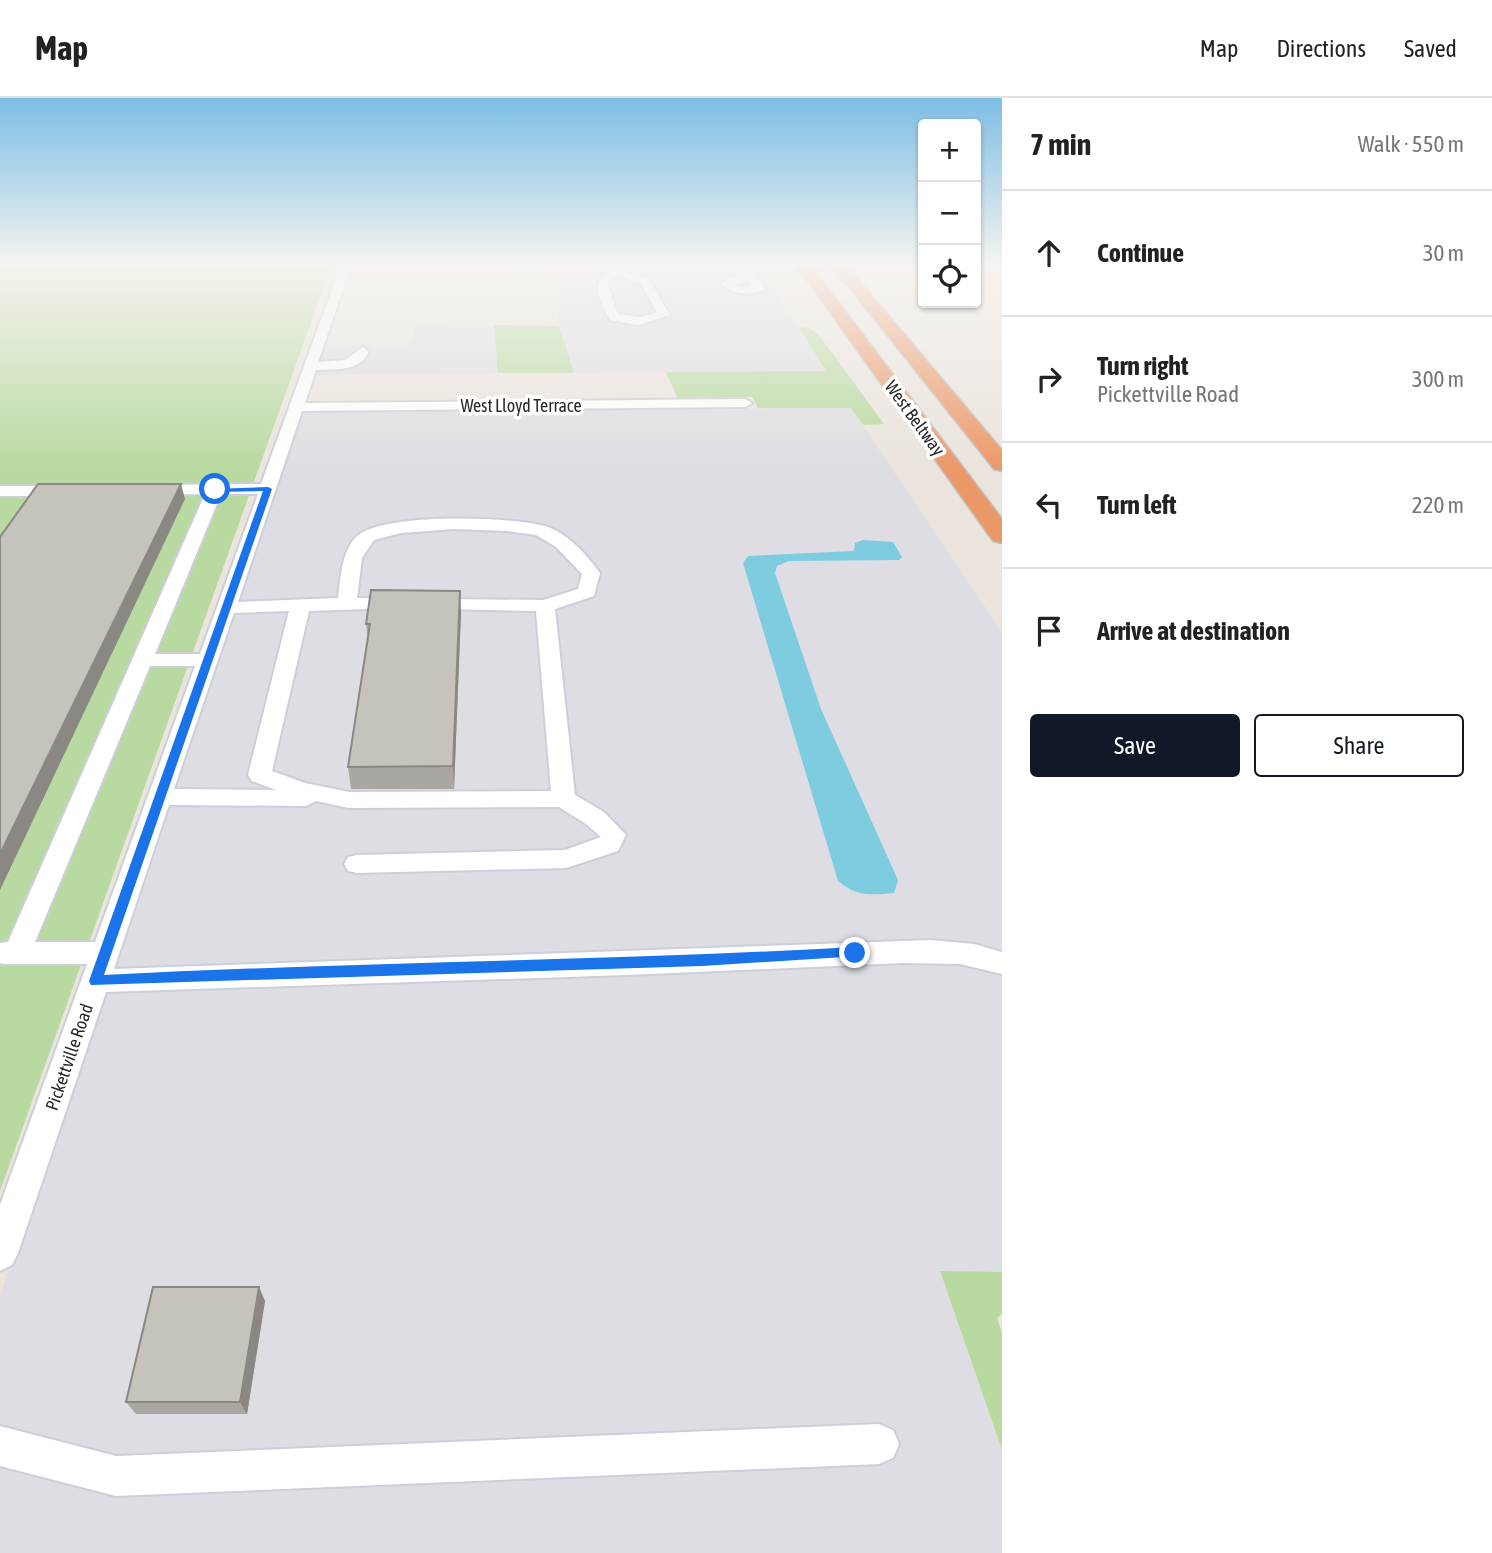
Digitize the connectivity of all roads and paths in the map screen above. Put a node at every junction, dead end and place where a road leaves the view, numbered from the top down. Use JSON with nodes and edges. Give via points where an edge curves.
{"nodes":[{"id":1,"x":322,"y":333,"type":"edge"},
{"id":2,"x":853,"y":333,"type":"edge"},
{"id":3,"x":897,"y":333,"type":"edge"},
{"id":4,"x":363,"y":351,"type":"dead end"},
{"id":5,"x":310,"y":367,"type":"junction"},
{"id":6,"x":745,"y":403,"type":"dead end"},
{"id":7,"x":297,"y":407,"type":"junction"},
{"id":8,"x":1002,"y":464,"type":"edge"},
{"id":9,"x":215,"y":489,"type":"junction"},
{"id":10,"x":268,"y":489,"type":"junction"},
{"id":11,"x":135,"y":490,"type":"edge"},
{"id":12,"x":0,"y":491,"type":"edge"},
{"id":13,"x":81,"y":491,"type":"edge"},
{"id":14,"x":1002,"y":536,"type":"edge"},
{"id":15,"x":347,"y":605,"type":"junction"},
{"id":16,"x":544,"y":606,"type":"junction"},
{"id":17,"x":300,"y":607,"type":"junction"},
{"id":18,"x":226,"y":608,"type":"junction"},
{"id":19,"x":142,"y":660,"type":"junction"},
{"id":20,"x":208,"y":660,"type":"junction"},
{"id":21,"x":160,"y":797,"type":"junction"},
{"id":22,"x":341,"y":799,"type":"junction"},
{"id":23,"x":564,"y":800,"type":"junction"},
{"id":24,"x":357,"y":864,"type":"dead end"},
{"id":25,"x":8,"y":953,"type":"edge"},
{"id":26,"x":105,"y":953,"type":"junction"},
{"id":27,"x":1002,"y":963,"type":"edge"},
{"id":28,"x":96,"y":981,"type":"junction"},
{"id":29,"x":0,"y":1253,"type":"edge"},
{"id":30,"x":878,"y":1444,"type":"dead end"},
{"id":31,"x":0,"y":1446,"type":"edge"}],
"edges":[{"from":1,"to":5,"type":"street","name":"Pickettville Road"},
{"from":2,"to":14,"type":"highway","name":"West Beltway"},
{"from":3,"to":8,"type":"highway","name":"West Beltway"},
{"from":4,"to":5,"type":"street","via":[[348,364]]},
{"from":5,"to":7,"type":"street","name":"Pickettville Road"},
{"from":6,"to":7,"type":"street","name":"West Lloyd Terrace"},
{"from":7,"to":10,"type":"street","name":"Pickettville Road"},
{"from":9,"to":10,"type":"street"},
{"from":9,"to":11,"type":"street"},
{"from":9,"to":19,"type":"street"},
{"from":10,"to":18,"type":"street","name":"Pickettville Road"},
{"from":12,"to":13,"type":"street"},
{"from":15,"to":16,"type":"street"},
{"from":15,"to":16,"type":"street","via":[[354,554],[367,536],[387,529],[425,526],[513,525],[544,531],[591,573],[587,592]]},
{"from":15,"to":17,"type":"street"},
{"from":16,"to":23,"type":"street"},
{"from":17,"to":18,"type":"street"},
{"from":17,"to":22,"type":"street","via":[[260,775]]},
{"from":18,"to":20,"type":"street","name":"Pickettville Road"},
{"from":19,"to":20,"type":"street"},
{"from":19,"to":25,"type":"street"},
{"from":20,"to":21,"type":"street","name":"Pickettville Road"},
{"from":21,"to":22,"type":"street"},
{"from":21,"to":26,"type":"street","name":"Pickettville Road"},
{"from":22,"to":23,"type":"street"},
{"from":23,"to":24,"type":"street","via":[[614,835],[609,845],[566,859]]},
{"from":25,"to":26,"type":"street"},
{"from":26,"to":28,"type":"street","name":"Pickettville Road"},
{"from":27,"to":28,"type":"street","via":[[969,953],[880,952]]},
{"from":28,"to":29,"type":"street","name":"Pickettville Road"},
{"from":30,"to":31,"type":"street","via":[[116,1476]]}]}
